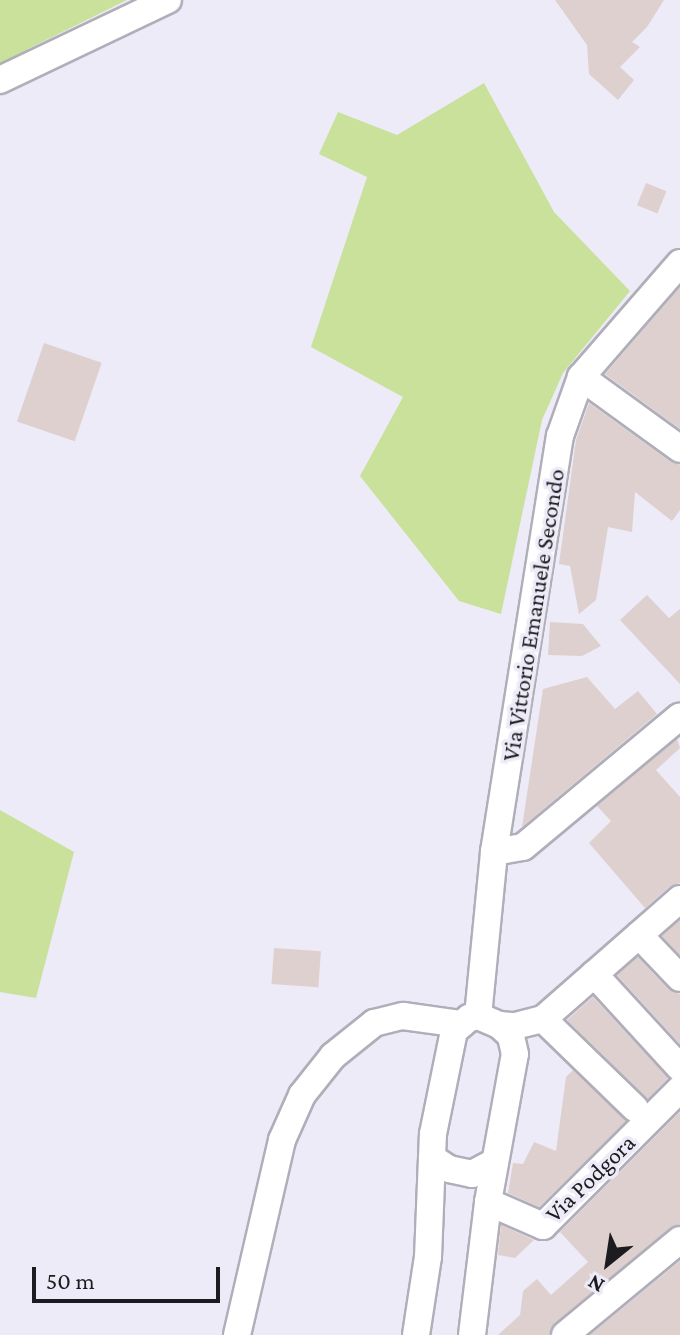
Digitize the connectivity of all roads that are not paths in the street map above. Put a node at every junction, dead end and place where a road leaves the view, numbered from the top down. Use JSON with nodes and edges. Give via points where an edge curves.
{"nodes":[{"id":1,"x":168,"y":0,"type":"edge"},
{"id":2,"x":0,"y":80,"type":"edge"},
{"id":3,"x":680,"y":263,"type":"edge"},
{"id":4,"x":581,"y":377,"type":"junction"},
{"id":5,"x":680,"y":449,"type":"edge"},
{"id":6,"x":680,"y":716,"type":"edge"},
{"id":7,"x":494,"y":852,"type":"junction"},
{"id":8,"x":680,"y":899,"type":"edge"},
{"id":9,"x":639,"y":935,"type":"junction"},
{"id":10,"x":594,"y":974,"type":"junction"},
{"id":11,"x":680,"y":978,"type":"edge"},
{"id":12,"x":479,"y":1018,"type":"junction"},
{"id":13,"x":543,"y":1019,"type":"junction"},
{"id":14,"x":680,"y":1068,"type":"edge"},
{"id":15,"x":680,"y":1089,"type":"edge"},
{"id":16,"x":635,"y":1108,"type":"dead end"},
{"id":17,"x":432,"y":1158,"type":"junction"},
{"id":18,"x":495,"y":1162,"type":"junction"},
{"id":19,"x":488,"y":1202,"type":"junction"},
{"id":20,"x":680,"y":1240,"type":"edge"},
{"id":21,"x":237,"y":1335,"type":"edge"},
{"id":22,"x":416,"y":1335,"type":"edge"},
{"id":23,"x":472,"y":1335,"type":"edge"},
{"id":24,"x":565,"y":1335,"type":"edge"}],
"edges":[{"from":1,"to":2,"type":"street"},
{"from":3,"to":4,"type":"street","name":"Via Vittorio Emanuele Secondo"},
{"from":4,"to":5,"type":"street"},
{"from":4,"to":7,"type":"street","name":"Via Vittorio Emanuele Secondo","via":[[560,436]]},
{"from":6,"to":7,"type":"street","via":[[523,847]]},
{"from":7,"to":12,"type":"street","name":"Via Vittorio Emanuele Secondo"},
{"from":8,"to":9,"type":"street"},
{"from":9,"to":10,"type":"street"},
{"from":9,"to":11,"type":"street"},
{"from":10,"to":13,"type":"street"},
{"from":10,"to":14,"type":"street"},
{"from":12,"to":13,"type":"street","via":[[529,1025]]},
{"from":12,"to":17,"type":"street","via":[[449,1042]]},
{"from":12,"to":18,"type":"street","via":[[511,1036],[515,1054]]},
{"from":12,"to":21,"type":"street","via":[[403,1016],[374,1023],[333,1056],[302,1095],[282,1140]]},
{"from":13,"to":16,"type":"street"},
{"from":15,"to":19,"type":"street","name":"Via Podgora","via":[[543,1226]]},
{"from":17,"to":18,"type":"street","via":[[472,1174]]},
{"from":17,"to":22,"type":"street","via":[[428,1257]]},
{"from":18,"to":19,"type":"street"},
{"from":19,"to":23,"type":"street"},
{"from":20,"to":24,"type":"street"}]}
